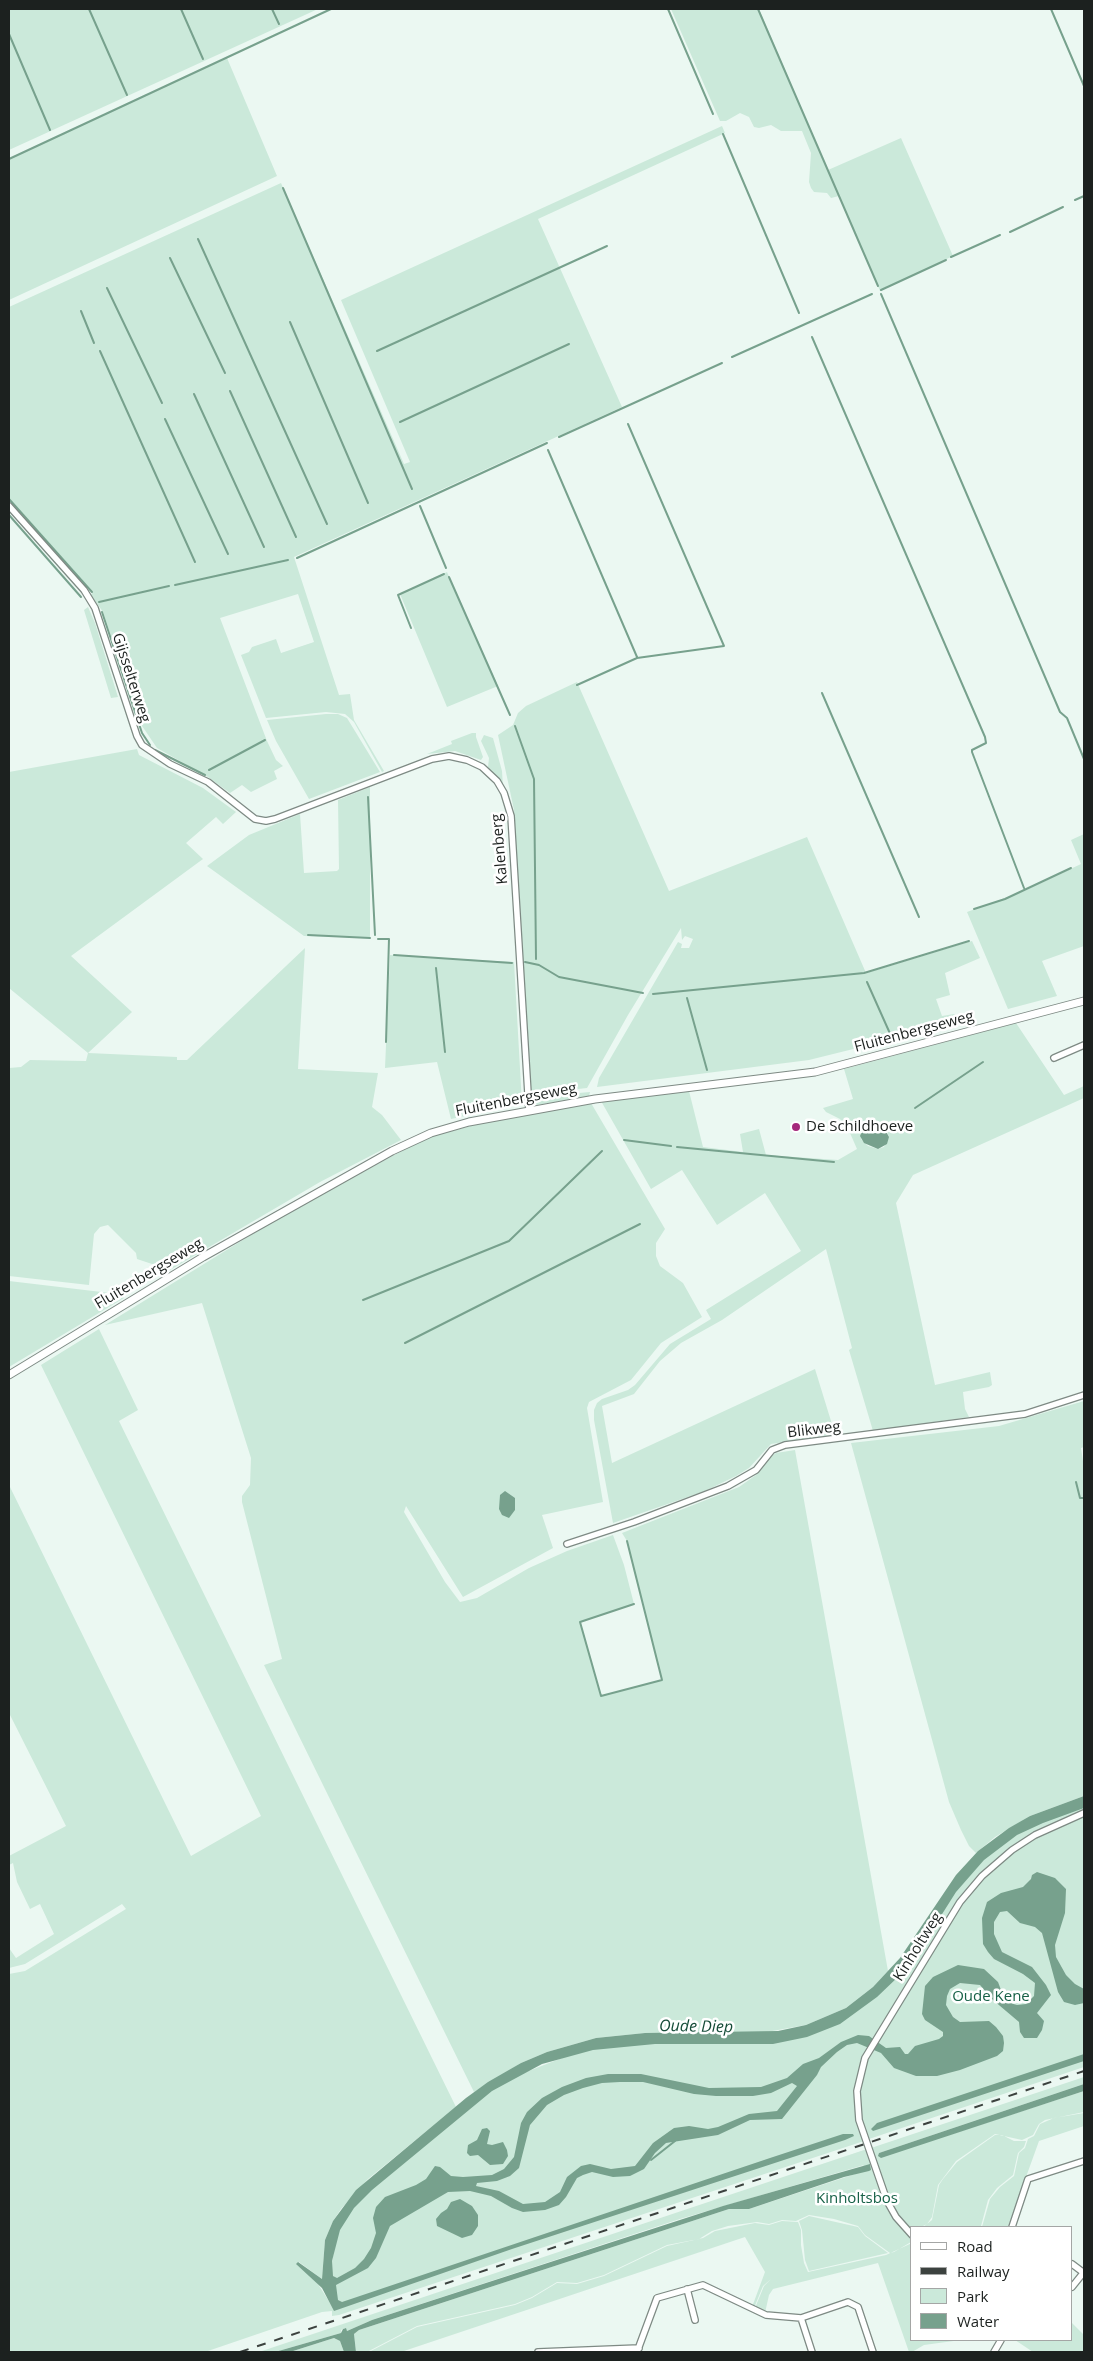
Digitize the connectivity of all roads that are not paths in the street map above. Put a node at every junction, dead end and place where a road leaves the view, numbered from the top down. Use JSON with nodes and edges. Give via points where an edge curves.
{"nodes":[{"id":1,"x":9,"y":506,"type":"edge"},
{"id":2,"x":263,"y":821,"type":"joint"},
{"id":3,"x":1084,"y":1001,"type":"edge"},
{"id":4,"x":1084,"y":1044,"type":"edge"},
{"id":5,"x":1054,"y":1058,"type":"dead end"},
{"id":6,"x":529,"y":1110,"type":"junction"},
{"id":7,"x":9,"y":1376,"type":"edge"},
{"id":8,"x":1084,"y":1395,"type":"edge"},
{"id":9,"x":567,"y":1544,"type":"dead end"},
{"id":10,"x":1084,"y":1812,"type":"edge"},
{"id":11,"x":1084,"y":2161,"type":"edge"},
{"id":12,"x":1012,"y":2226,"type":"edge"},
{"id":13,"x":910,"y":2232,"type":"edge"},
{"id":14,"x":1073,"y":2265,"type":"edge"},
{"id":15,"x":1084,"y":2272,"type":"edge"},
{"id":16,"x":1073,"y":2286,"type":"edge"},
{"id":17,"x":687,"y":2289,"type":"junction"},
{"id":18,"x":801,"y":2318,"type":"junction"},
{"id":19,"x":695,"y":2320,"type":"dead end"},
{"id":20,"x":1000,"y":2341,"type":"edge"},
{"id":21,"x":638,"y":2350,"type":"edge"},
{"id":22,"x":538,"y":2352,"type":"edge"},
{"id":23,"x":812,"y":2352,"type":"edge"},
{"id":24,"x":873,"y":2352,"type":"edge"},
{"id":25,"x":994,"y":2352,"type":"edge"}],
"edges":[{"from":1,"to":2,"type":"street","name":"Gijsselterweg","via":[[84,590],[95,608],[142,745],[170,764],[208,782],[255,819]]},
{"from":2,"to":6,"type":"street","name":"Kalenberg","via":[[275,820],[432,758],[449,756],[467,760],[497,781],[511,816]]},
{"from":3,"to":6,"type":"street","name":"Fluitenbergseweg","via":[[815,1072]]},
{"from":4,"to":5,"type":"street"},
{"from":6,"to":7,"type":"street","name":"Fluitenbergseweg","via":[[454,1125],[392,1151],[203,1257]]},
{"from":8,"to":9,"type":"street","name":"Blikweg","via":[[1025,1414],[785,1445],[772,1450],[756,1470],[728,1486]]},
{"from":10,"to":13,"type":"street","name":"Kinholtweg","via":[[1035,1835],[982,1876],[960,1902],[860,2070],[859,2120],[889,2206]]},
{"from":11,"to":12,"type":"street","via":[[1028,2180]]},
{"from":14,"to":15,"type":"street"},
{"from":15,"to":16,"type":"street"},
{"from":17,"to":18,"type":"street","via":[[703,2285],[761,2314]]},
{"from":17,"to":19,"type":"street"},
{"from":17,"to":21,"type":"street","via":[[655,2300]]},
{"from":18,"to":23,"type":"street"},
{"from":18,"to":24,"type":"street","via":[[848,2302],[858,2307]]},
{"from":20,"to":25,"type":"street"},
{"from":21,"to":22,"type":"street"}]}
